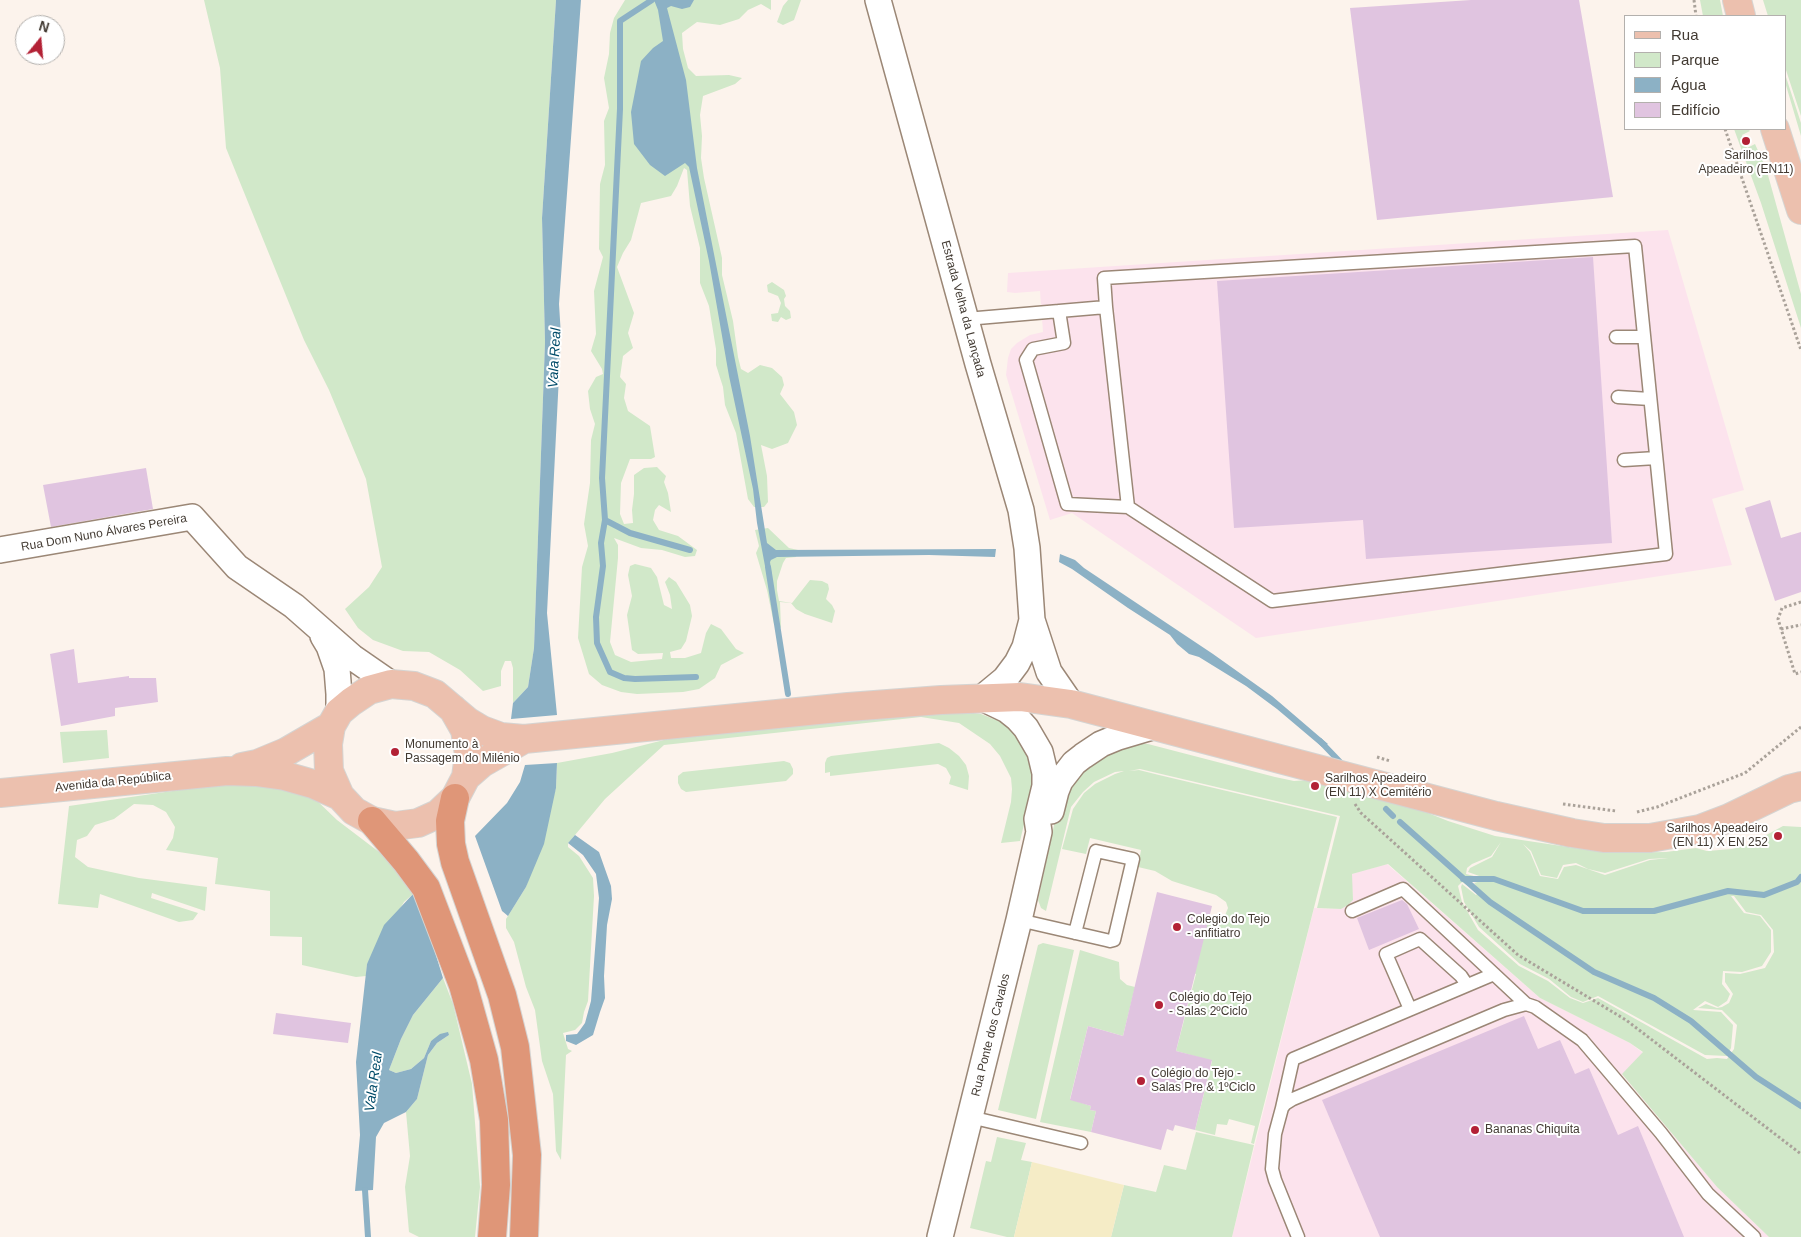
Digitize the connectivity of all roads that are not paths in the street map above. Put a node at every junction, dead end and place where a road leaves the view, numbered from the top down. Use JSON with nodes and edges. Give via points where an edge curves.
{"nodes":[{"id":1,"x":878,"y":0,"type":"edge"},
{"id":2,"x":1736,"y":0,"type":"edge"},
{"id":3,"x":1742,"y":15,"type":"edge"},
{"id":4,"x":1776,"y":130,"type":"edge"},
{"id":5,"x":1801,"y":210,"type":"edge"},
{"id":6,"x":1106,"y":307,"type":"junction"},
{"id":7,"x":1059,"y":311,"type":"junction"},
{"id":8,"x":966,"y":319,"type":"junction"},
{"id":9,"x":1616,"y":337,"type":"dead end"},
{"id":10,"x":1644,"y":337,"type":"junction"},
{"id":11,"x":1618,"y":397,"type":"dead end"},
{"id":12,"x":1650,"y":399,"type":"junction"},
{"id":13,"x":1656,"y":458,"type":"junction"},
{"id":14,"x":1624,"y":460,"type":"dead end"},
{"id":15,"x":1128,"y":507,"type":"junction"},
{"id":16,"x":0,"y":550,"type":"edge"},
{"id":17,"x":1032,"y":620,"type":"junction"},
{"id":18,"x":316,"y":625,"type":"junction"},
{"id":19,"x":391,"y":684,"type":"junction"},
{"id":20,"x":982,"y":698,"type":"junction"},
{"id":21,"x":1071,"y":704,"type":"junction"},
{"id":22,"x":453,"y":709,"type":"junction"},
{"id":23,"x":335,"y":719,"type":"junction"},
{"id":24,"x":1155,"y":726,"type":"junction"},
{"id":25,"x":524,"y":739,"type":"junction"},
{"id":26,"x":227,"y":771,"type":"junction"},
{"id":27,"x":1797,"y":785,"type":"edge"},
{"id":28,"x":460,"y":788,"type":"junction"},
{"id":29,"x":0,"y":793,"type":"edge"},
{"id":30,"x":340,"y":796,"type":"junction"},
{"id":31,"x":372,"y":821,"type":"junction"},
{"id":32,"x":1038,"y":832,"type":"junction"},
{"id":33,"x":1352,"y":911,"type":"dead end"},
{"id":34,"x":1019,"y":920,"type":"junction"},
{"id":35,"x":1075,"y":933,"type":"junction"},
{"id":36,"x":1494,"y":974,"type":"junction"},
{"id":37,"x":1467,"y":985,"type":"junction"},
{"id":38,"x":1526,"y":1004,"type":"junction"},
{"id":39,"x":1410,"y":1009,"type":"junction"},
{"id":40,"x":1282,"y":1108,"type":"junction"},
{"id":41,"x":970,"y":1117,"type":"junction"},
{"id":42,"x":1082,"y":1144,"type":"dead end"},
{"id":43,"x":492,"y":1237,"type":"edge"},
{"id":44,"x":524,"y":1237,"type":"edge"},
{"id":45,"x":940,"y":1237,"type":"edge"},
{"id":46,"x":1298,"y":1237,"type":"edge"},
{"id":47,"x":1754,"y":1237,"type":"edge"}],
"edges":[{"from":1,"to":8,"type":"street","name":"Estrada Velha da Lançada"},
{"from":2,"to":3,"type":"main road"},
{"from":4,"to":5,"type":"main road"},
{"from":6,"to":7,"type":"lane"},
{"from":6,"to":10,"type":"lane","via":[[1104,278],[1635,246]]},
{"from":6,"to":15,"type":"lane"},
{"from":7,"to":8,"type":"lane"},
{"from":7,"to":15,"type":"lane","via":[[1064,343],[1034,349],[1026,360],[1067,504]]},
{"from":8,"to":17,"type":"street","name":"Estrada Velha da Lançada","via":[[1021,510]]},
{"from":9,"to":10,"type":"lane"},
{"from":10,"to":12,"type":"lane"},
{"from":11,"to":12,"type":"lane"},
{"from":12,"to":13,"type":"lane"},
{"from":13,"to":14,"type":"lane"},
{"from":13,"to":15,"type":"lane","via":[[1666,554],[1272,601]]},
{"from":16,"to":18,"type":"street","name":"Rua Dom Nuno Álvares Pereira","via":[[192,517],[237,567]]},
{"from":17,"to":20,"type":"street","name":"Estrada Velha da Lançada","via":[[1017,664]]},
{"from":17,"to":21,"type":"street","name":"Estrada Velha da Lançada","via":[[1049,672]]},
{"from":18,"to":19,"type":"street","name":"Rua Dom Nuno Álvares Pereira","via":[[352,657]]},
{"from":18,"to":23,"type":"street","name":"Rua Dom Nuno Álvares Pereira","via":[[329,646],[337,669],[339,694]]},
{"from":19,"to":22,"type":"main road","via":[[414,686],[435,694]]},
{"from":19,"to":23,"type":"main road","via":[[370,690],[351,702]]},
{"from":20,"to":21,"type":"main road","via":[[1020,697]]},
{"from":20,"to":25,"type":"main road","via":[[848,707]]},
{"from":20,"to":32,"type":"street","via":[[1017,718],[1033,737],[1040,752],[1045,773],[1037,819]]},
{"from":21,"to":24,"type":"main road"},
{"from":22,"to":25,"type":"main road","via":[[482,730],[501,737]]},
{"from":22,"to":28,"type":"main road","via":[[465,730],[469,754]]},
{"from":23,"to":26,"type":"main road","name":"Avenida da República","via":[[286,752],[257,764]]},
{"from":23,"to":30,"type":"main road","via":[[328,744],[329,771]]},
{"from":24,"to":27,"type":"main road","via":[[1572,834],[1620,839],[1650,838],[1700,829]]},
{"from":24,"to":32,"type":"street","via":[[1101,744],[1074,763],[1060,781],[1048,823]]},
{"from":25,"to":28,"type":"main road","via":[[488,759]]},
{"from":26,"to":29,"type":"main road","name":"Avenida da República"},
{"from":26,"to":30,"type":"main road","name":"Avenida da República","via":[[285,776]]},
{"from":28,"to":31,"type":"main road","via":[[438,814],[418,823],[395,826]]},
{"from":28,"to":44,"type":"highway","via":[[450,821],[451,844],[502,995],[515,1047],[527,1155]]},
{"from":30,"to":31,"type":"main road","via":[[354,811]]},
{"from":31,"to":43,"type":"highway","via":[[426,888],[463,985],[484,1060],[494,1120],[496,1185]]},
{"from":32,"to":34,"type":"street","name":"Rua Ponte dos Cavalos"},
{"from":33,"to":36,"type":"lane","via":[[1403,889]]},
{"from":34,"to":35,"type":"lane"},
{"from":34,"to":41,"type":"street","name":"Rua Ponte dos Cavalos"},
{"from":35,"to":35,"type":"lane","via":[[1114,940],[1133,860],[1096,851]]},
{"from":36,"to":37,"type":"lane"},
{"from":36,"to":38,"type":"lane"},
{"from":37,"to":39,"type":"lane"},
{"from":37,"to":39,"type":"lane","via":[[1420,938],[1386,954]]},
{"from":38,"to":40,"type":"lane","via":[[1504,1010],[1293,1099]]},
{"from":38,"to":47,"type":"lane","via":[[1582,1040],[1708,1194]]},
{"from":39,"to":40,"type":"lane","via":[[1293,1059]]},
{"from":40,"to":46,"type":"lane","via":[[1272,1169]]},
{"from":41,"to":42,"type":"lane"},
{"from":41,"to":45,"type":"street","name":"Rua Ponte dos Cavalos"}]}
